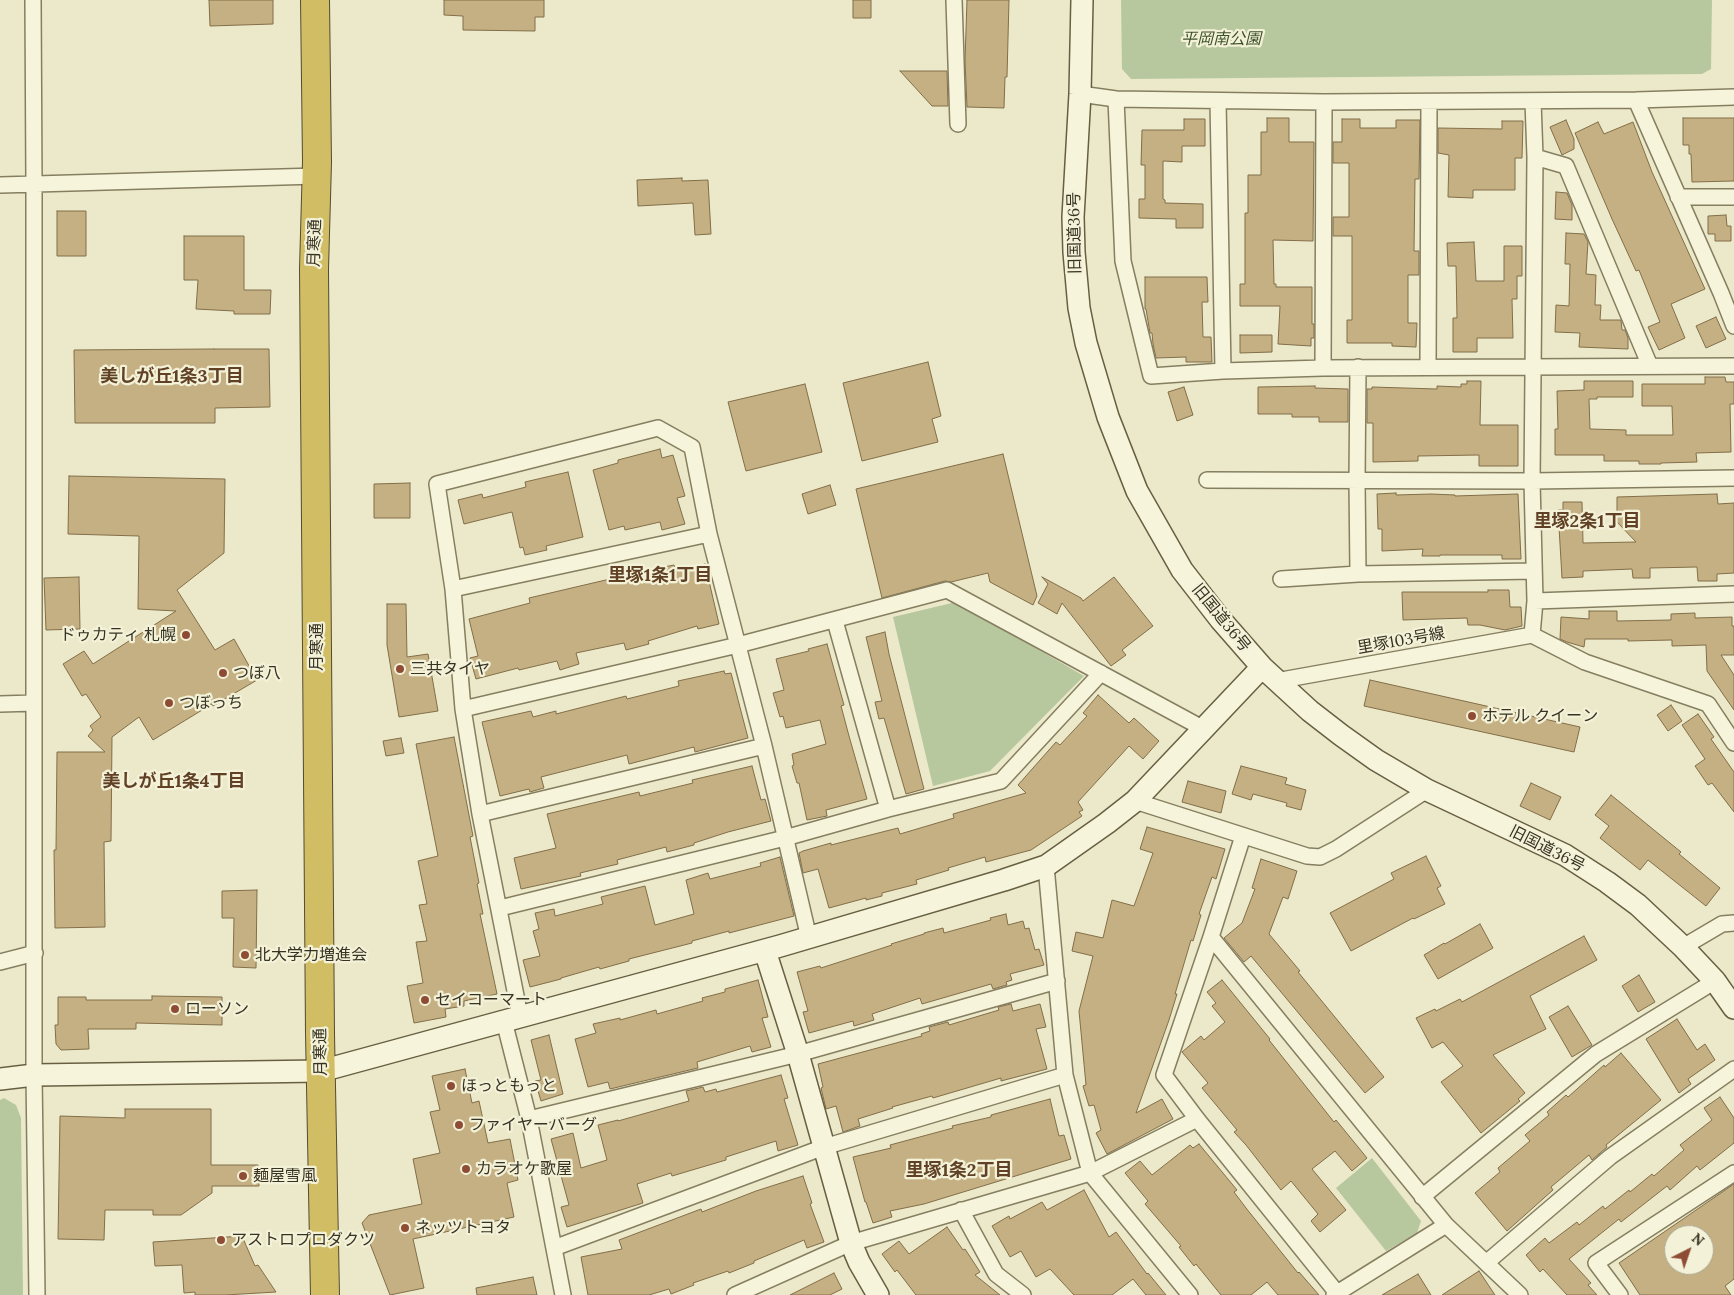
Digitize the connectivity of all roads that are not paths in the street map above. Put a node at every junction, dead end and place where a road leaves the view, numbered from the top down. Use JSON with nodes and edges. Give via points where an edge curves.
{"nodes":[{"id":1,"x":33,"y":0,"type":"edge"},
{"id":2,"x":315,"y":0,"type":"edge"},
{"id":3,"x":954,"y":0,"type":"edge"},
{"id":4,"x":1082,"y":0,"type":"edge"},
{"id":5,"x":1080,"y":94,"type":"junction"},
{"id":6,"x":1734,"y":97,"type":"edge"},
{"id":7,"x":1116,"y":99,"type":"junction"},
{"id":8,"x":1636,"y":100,"type":"junction"},
{"id":9,"x":1218,"y":101,"type":"junction"},
{"id":10,"x":1533,"y":101,"type":"junction"},
{"id":11,"x":1324,"y":102,"type":"junction"},
{"id":12,"x":1429,"y":102,"type":"junction"},
{"id":13,"x":958,"y":124,"type":"dead end"},
{"id":14,"x":1535,"y":157,"type":"junction"},
{"id":15,"x":317,"y":176,"type":"junction"},
{"id":16,"x":0,"y":185,"type":"edge"},
{"id":17,"x":34,"y":185,"type":"junction"},
{"id":18,"x":1678,"y":197,"type":"junction"},
{"id":19,"x":1734,"y":197,"type":"edge"},
{"id":20,"x":1727,"y":293,"type":"edge"},
{"id":21,"x":1734,"y":326,"type":"edge"},
{"id":22,"x":1532,"y":365,"type":"junction"},
{"id":23,"x":1428,"y":366,"type":"junction"},
{"id":24,"x":1650,"y":366,"type":"junction"},
{"id":25,"x":1734,"y":366,"type":"edge"},
{"id":26,"x":1358,"y":367,"type":"junction"},
{"id":27,"x":1323,"y":368,"type":"junction"},
{"id":28,"x":1223,"y":371,"type":"junction"},
{"id":29,"x":1734,"y":478,"type":"edge"},
{"id":30,"x":1208,"y":480,"type":"dead end"},
{"id":31,"x":1357,"y":481,"type":"junction"},
{"id":32,"x":1532,"y":481,"type":"junction"},
{"id":33,"x":709,"y":534,"type":"junction"},
{"id":34,"x":1534,"y":571,"type":"junction"},
{"id":35,"x":1358,"y":574,"type":"junction"},
{"id":36,"x":1281,"y":579,"type":"dead end"},
{"id":37,"x":452,"y":589,"type":"junction"},
{"id":38,"x":1734,"y":594,"type":"edge"},
{"id":39,"x":1535,"y":601,"type":"junction"},
{"id":40,"x":834,"y":621,"type":"junction"},
{"id":41,"x":1532,"y":635,"type":"junction"},
{"id":42,"x":738,"y":645,"type":"junction"},
{"id":43,"x":1102,"y":673,"type":"junction"},
{"id":44,"x":1269,"y":674,"type":"junction"},
{"id":45,"x":34,"y":703,"type":"junction"},
{"id":46,"x":0,"y":704,"type":"edge"},
{"id":47,"x":463,"y":709,"type":"junction"},
{"id":48,"x":1204,"y":729,"type":"junction"},
{"id":49,"x":1734,"y":743,"type":"edge"},
{"id":50,"x":764,"y":746,"type":"junction"},
{"id":51,"x":1427,"y":790,"type":"junction"},
{"id":52,"x":1136,"y":800,"type":"junction"},
{"id":53,"x":888,"y":809,"type":"junction"},
{"id":54,"x":480,"y":814,"type":"junction"},
{"id":55,"x":1243,"y":836,"type":"junction"},
{"id":56,"x":785,"y":838,"type":"junction"},
{"id":57,"x":1046,"y":866,"type":"junction"},
{"id":58,"x":500,"y":908,"type":"junction"},
{"id":59,"x":1734,"y":922,"type":"edge"},
{"id":60,"x":1212,"y":937,"type":"junction"},
{"id":61,"x":809,"y":938,"type":"junction"},
{"id":62,"x":1683,"y":947,"type":"junction"},
{"id":63,"x":765,"y":951,"type":"junction"},
{"id":64,"x":35,"y":953,"type":"junction"},
{"id":65,"x":0,"y":962,"type":"edge"},
{"id":66,"x":1057,"y":981,"type":"junction"},
{"id":67,"x":1715,"y":981,"type":"junction"},
{"id":68,"x":1734,"y":1008,"type":"edge"},
{"id":69,"x":512,"y":1018,"type":"junction"},
{"id":70,"x":798,"y":1054,"type":"junction"},
{"id":71,"x":1734,"y":1069,"type":"edge"},
{"id":72,"x":321,"y":1071,"type":"junction"},
{"id":73,"x":34,"y":1075,"type":"junction"},
{"id":74,"x":1065,"y":1075,"type":"junction"},
{"id":75,"x":0,"y":1078,"type":"edge"},
{"id":76,"x":529,"y":1119,"type":"junction"},
{"id":77,"x":1197,"y":1119,"type":"junction"},
{"id":78,"x":824,"y":1146,"type":"junction"},
{"id":79,"x":1090,"y":1173,"type":"junction"},
{"id":80,"x":1734,"y":1174,"type":"edge"},
{"id":81,"x":1422,"y":1197,"type":"junction"},
{"id":82,"x":961,"y":1210,"type":"junction"},
{"id":83,"x":1446,"y":1225,"type":"junction"},
{"id":84,"x":851,"y":1243,"type":"junction"},
{"id":85,"x":554,"y":1248,"type":"junction"},
{"id":86,"x":1486,"y":1263,"type":"junction"},
{"id":87,"x":739,"y":1294,"type":"edge"},
{"id":88,"x":1335,"y":1294,"type":"edge"},
{"id":89,"x":37,"y":1295,"type":"edge"},
{"id":90,"x":325,"y":1295,"type":"edge"},
{"id":91,"x":563,"y":1295,"type":"edge"},
{"id":92,"x":878,"y":1295,"type":"edge"},
{"id":93,"x":1023,"y":1295,"type":"edge"},
{"id":94,"x":1190,"y":1295,"type":"edge"},
{"id":95,"x":1520,"y":1295,"type":"edge"},
{"id":96,"x":1620,"y":1295,"type":"edge"}],
"edges":[{"from":1,"to":17,"type":"street"},
{"from":2,"to":15,"type":"highway","name":"月寒通"},
{"from":3,"to":13,"type":"street"},
{"from":4,"to":5,"type":"street","name":"旧国道36号"},
{"from":5,"to":7,"type":"street"},
{"from":5,"to":44,"type":"street","name":"旧国道36号","via":[[1073,217],[1076,278],[1086,343],[1108,417],[1137,491],[1182,570]]},
{"from":6,"to":8,"type":"street"},
{"from":7,"to":9,"type":"street"},
{"from":7,"to":28,"type":"street","via":[[1124,261],[1151,376]]},
{"from":8,"to":10,"type":"street"},
{"from":8,"to":18,"type":"street"},
{"from":9,"to":11,"type":"street"},
{"from":9,"to":28,"type":"street"},
{"from":10,"to":12,"type":"street"},
{"from":10,"to":14,"type":"street"},
{"from":11,"to":12,"type":"street"},
{"from":11,"to":27,"type":"street"},
{"from":12,"to":23,"type":"street"},
{"from":14,"to":22,"type":"street"},
{"from":14,"to":24,"type":"street","via":[[1566,166]]},
{"from":15,"to":17,"type":"street"},
{"from":15,"to":72,"type":"highway","name":"月寒通","via":[[314,269]]},
{"from":16,"to":17,"type":"street"},
{"from":17,"to":45,"type":"street"},
{"from":18,"to":19,"type":"street"},
{"from":18,"to":20,"type":"street"},
{"from":20,"to":21,"type":"street"},
{"from":22,"to":23,"type":"street"},
{"from":22,"to":24,"type":"street"},
{"from":22,"to":32,"type":"street"},
{"from":23,"to":26,"type":"street"},
{"from":24,"to":25,"type":"street"},
{"from":26,"to":27,"type":"street"},
{"from":26,"to":31,"type":"street"},
{"from":27,"to":28,"type":"street"},
{"from":29,"to":32,"type":"street"},
{"from":30,"to":31,"type":"street"},
{"from":31,"to":32,"type":"street"},
{"from":31,"to":35,"type":"street"},
{"from":32,"to":34,"type":"street"},
{"from":33,"to":37,"type":"street"},
{"from":33,"to":37,"type":"street","via":[[692,447],[658,428],[437,484]]},
{"from":33,"to":42,"type":"street"},
{"from":34,"to":35,"type":"street"},
{"from":34,"to":39,"type":"street"},
{"from":35,"to":36,"type":"street"},
{"from":37,"to":47,"type":"street"},
{"from":38,"to":39,"type":"street"},
{"from":39,"to":41,"type":"street"},
{"from":40,"to":42,"type":"street"},
{"from":40,"to":43,"type":"street","via":[[947,590]]},
{"from":40,"to":53,"type":"street"},
{"from":41,"to":44,"type":"street","name":"里塚103号線"},
{"from":41,"to":49,"type":"street","via":[[1585,662],[1708,704]]},
{"from":42,"to":47,"type":"street"},
{"from":42,"to":50,"type":"street"},
{"from":43,"to":48,"type":"street"},
{"from":43,"to":53,"type":"street","via":[[1001,781]]},
{"from":44,"to":48,"type":"street"},
{"from":44,"to":51,"type":"street","name":"旧国道36号","via":[[1341,735]]},
{"from":45,"to":46,"type":"street"},
{"from":45,"to":64,"type":"street"},
{"from":47,"to":54,"type":"street"},
{"from":48,"to":52,"type":"street"},
{"from":50,"to":54,"type":"street"},
{"from":50,"to":56,"type":"street"},
{"from":51,"to":55,"type":"street","via":[[1320,858]]},
{"from":51,"to":62,"type":"street","name":"旧国道36号","via":[[1565,855],[1638,905]]},
{"from":52,"to":55,"type":"street"},
{"from":52,"to":57,"type":"street"},
{"from":53,"to":56,"type":"street"},
{"from":54,"to":58,"type":"street"},
{"from":55,"to":60,"type":"street"},
{"from":56,"to":58,"type":"street"},
{"from":56,"to":61,"type":"street"},
{"from":57,"to":61,"type":"street"},
{"from":57,"to":66,"type":"street"},
{"from":58,"to":69,"type":"street"},
{"from":59,"to":62,"type":"street","via":[[1722,924]]},
{"from":60,"to":77,"type":"street","via":[[1164,1075]]},
{"from":60,"to":81,"type":"street"},
{"from":61,"to":63,"type":"street"},
{"from":62,"to":67,"type":"street","name":"旧国道36号"},
{"from":63,"to":69,"type":"street"},
{"from":63,"to":70,"type":"street"},
{"from":64,"to":65,"type":"street"},
{"from":64,"to":73,"type":"street"},
{"from":66,"to":70,"type":"street"},
{"from":66,"to":74,"type":"street"},
{"from":67,"to":68,"type":"street","name":"旧国道36号"},
{"from":67,"to":81,"type":"street","via":[[1596,1054]]},
{"from":69,"to":72,"type":"street"},
{"from":69,"to":76,"type":"street"},
{"from":70,"to":76,"type":"street"},
{"from":70,"to":78,"type":"street"},
{"from":71,"to":86,"type":"street","via":[[1610,1157]]},
{"from":72,"to":73,"type":"street"},
{"from":72,"to":90,"type":"highway","name":"月寒通"},
{"from":73,"to":75,"type":"street"},
{"from":73,"to":89,"type":"street"},
{"from":74,"to":78,"type":"street"},
{"from":74,"to":79,"type":"street"},
{"from":76,"to":85,"type":"street"},
{"from":77,"to":79,"type":"street"},
{"from":77,"to":88,"type":"street"},
{"from":78,"to":84,"type":"street"},
{"from":78,"to":85,"type":"street"},
{"from":79,"to":82,"type":"street"},
{"from":79,"to":94,"type":"street"},
{"from":80,"to":96,"type":"street","via":[[1596,1263]]},
{"from":81,"to":83,"type":"street"},
{"from":82,"to":84,"type":"street"},
{"from":82,"to":93,"type":"street","via":[[996,1274]]},
{"from":83,"to":86,"type":"street"},
{"from":83,"to":88,"type":"street"},
{"from":84,"to":87,"type":"street"},
{"from":84,"to":92,"type":"street"},
{"from":85,"to":91,"type":"street"},
{"from":86,"to":95,"type":"street"}]}
